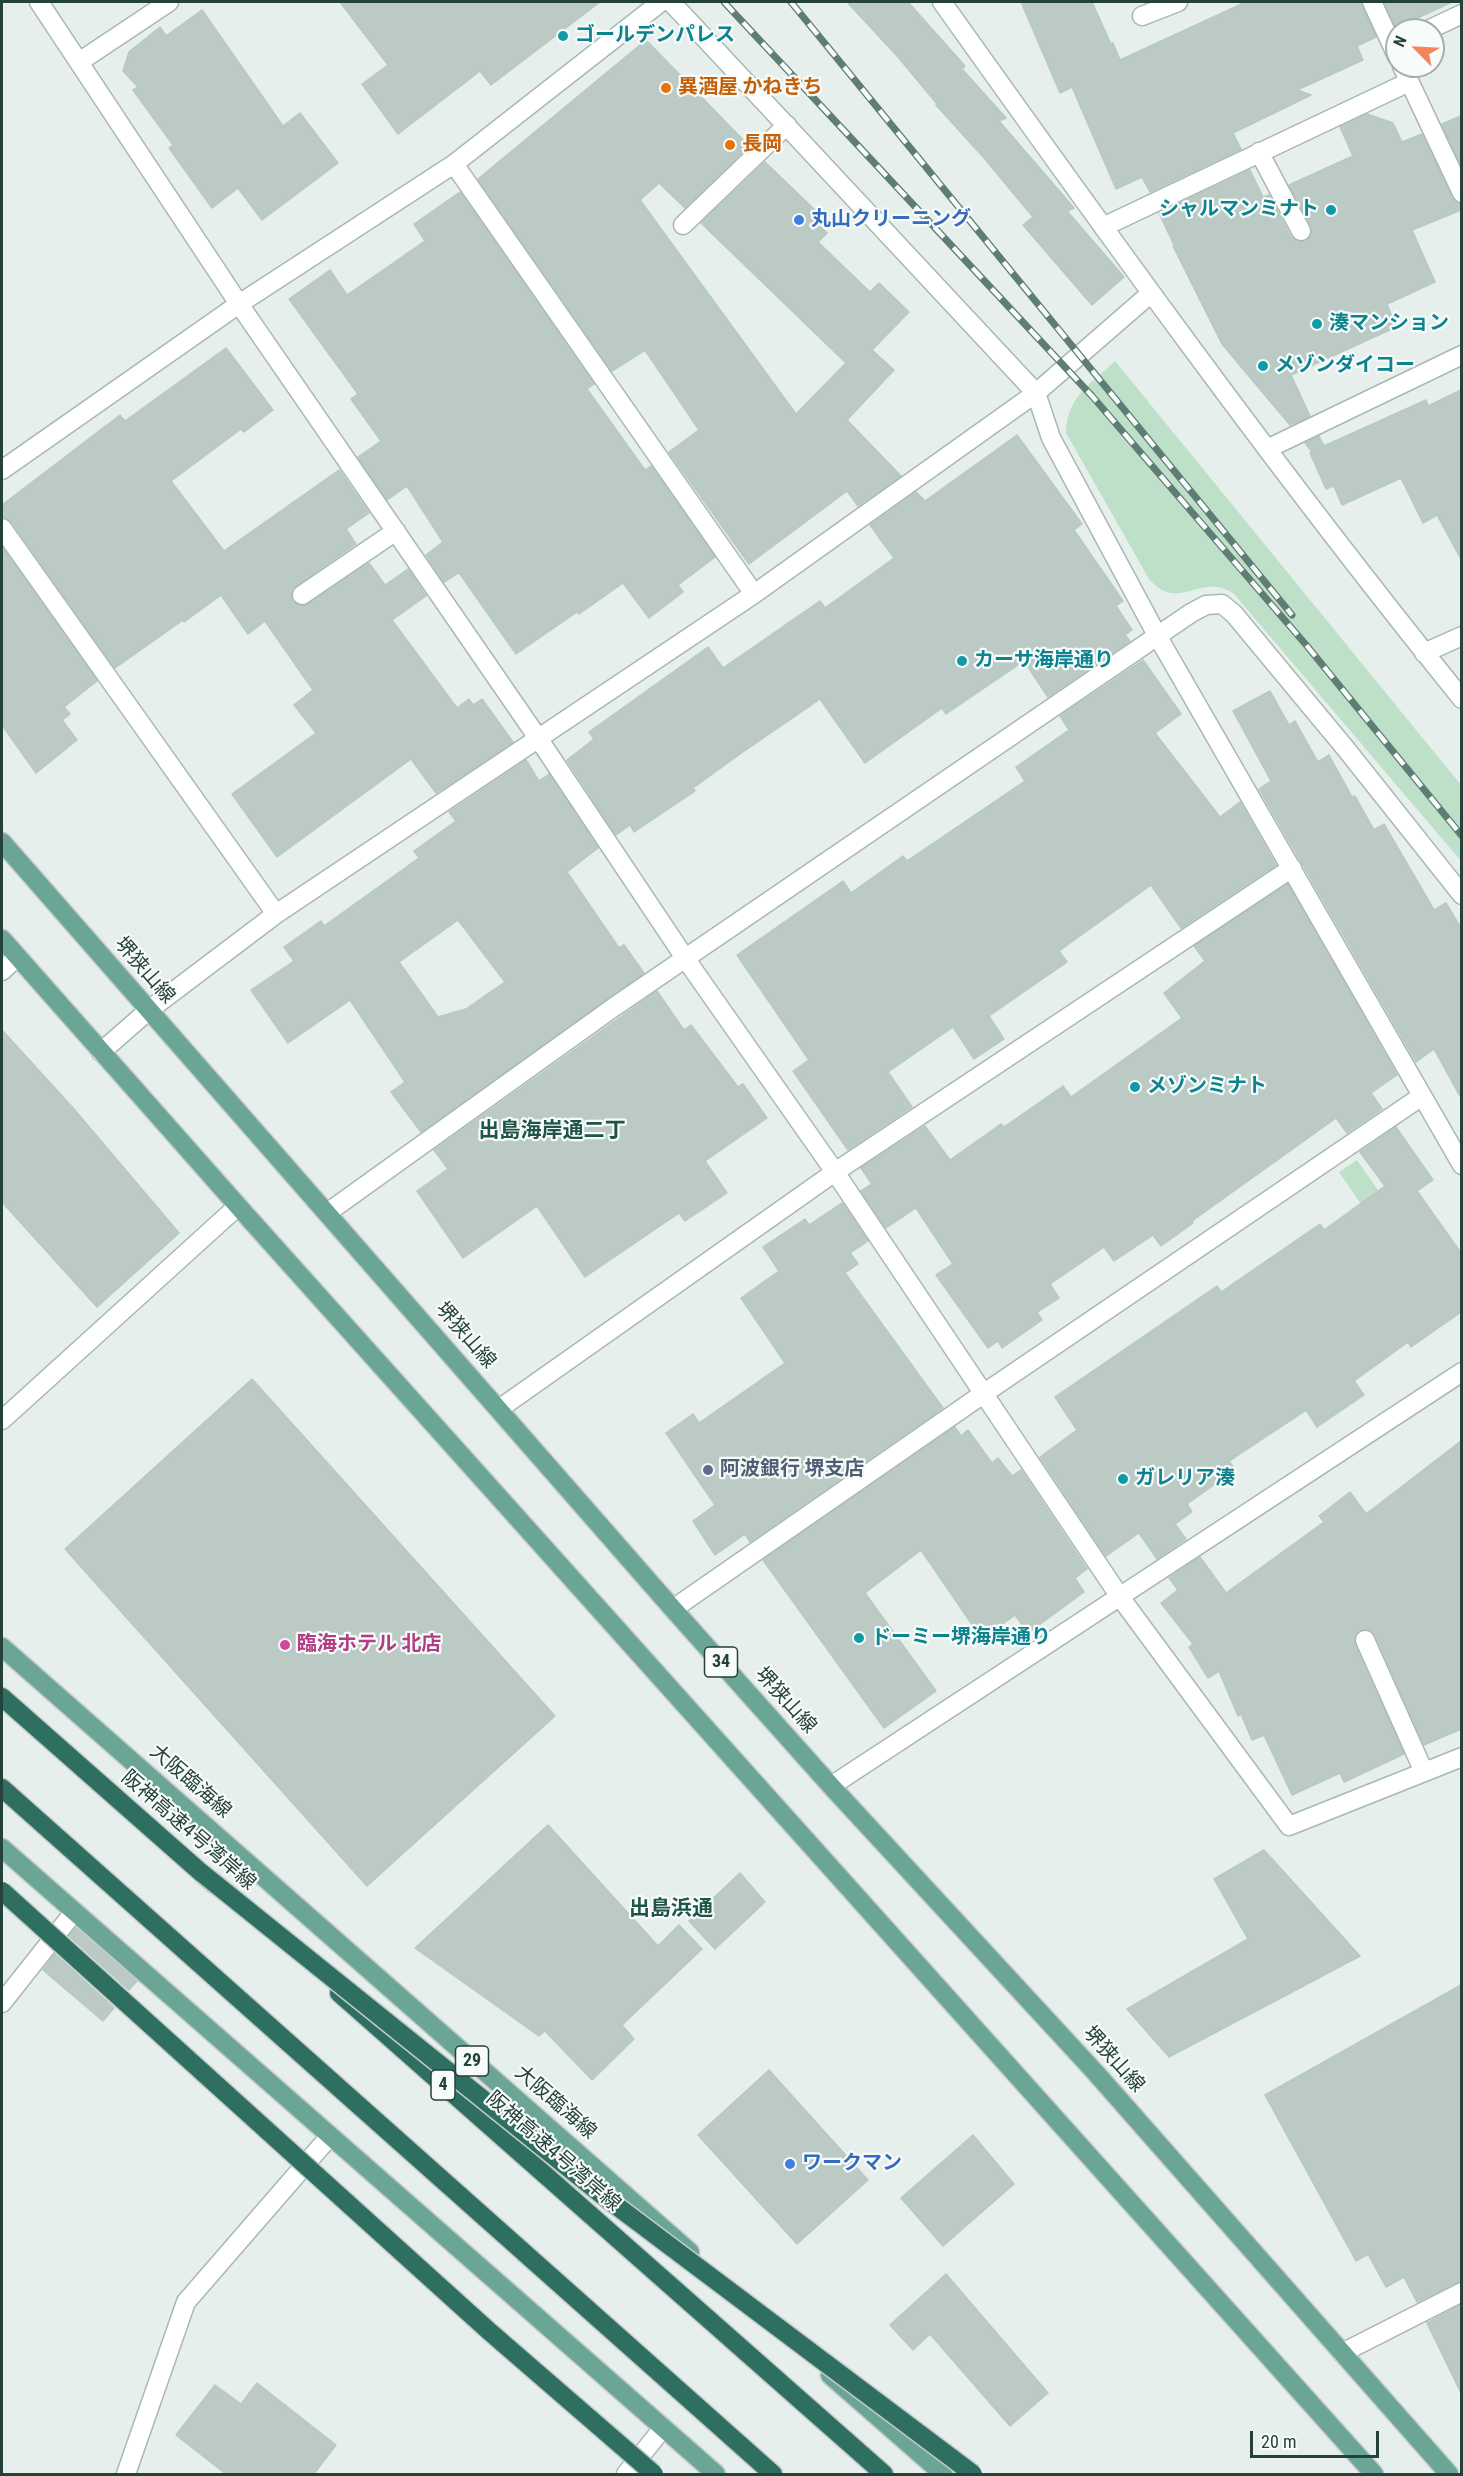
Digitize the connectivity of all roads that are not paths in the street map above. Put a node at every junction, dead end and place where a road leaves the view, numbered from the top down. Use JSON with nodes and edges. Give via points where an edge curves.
{"nodes":[{"id":1,"x":39,"y":2,"type":"edge"},
{"id":2,"x":169,"y":2,"type":"edge"},
{"id":3,"x":661,"y":2,"type":"edge"},
{"id":4,"x":671,"y":2,"type":"edge"},
{"id":5,"x":942,"y":2,"type":"edge"},
{"id":6,"x":1178,"y":2,"type":"edge"},
{"id":7,"x":1372,"y":2,"type":"edge"},
{"id":8,"x":1461,"y":14,"type":"edge"},
{"id":9,"x":1142,"y":16,"type":"dead end"},
{"id":10,"x":1445,"y":22,"type":"edge"},
{"id":11,"x":1385,"y":27,"type":"edge"},
{"id":12,"x":79,"y":62,"type":"junction"},
{"id":13,"x":1398,"y":78,"type":"edge"},
{"id":14,"x":1407,"y":78,"type":"edge"},
{"id":15,"x":787,"y":125,"type":"junction"},
{"id":16,"x":1259,"y":152,"type":"junction"},
{"id":17,"x":454,"y":164,"type":"junction"},
{"id":18,"x":1461,"y":193,"type":"edge"},
{"id":19,"x":683,"y":225,"type":"dead end"},
{"id":20,"x":1102,"y":227,"type":"junction"},
{"id":21,"x":1301,"y":231,"type":"dead end"},
{"id":22,"x":1150,"y":294,"type":"junction"},
{"id":23,"x":239,"y":304,"type":"junction"},
{"id":24,"x":1461,"y":356,"type":"edge"},
{"id":25,"x":1036,"y":393,"type":"junction"},
{"id":26,"x":1268,"y":449,"type":"junction"},
{"id":27,"x":2,"y":470,"type":"edge"},
{"id":28,"x":2,"y":528,"type":"edge"},
{"id":29,"x":396,"y":531,"type":"junction"},
{"id":30,"x":754,"y":594,"type":"junction"},
{"id":31,"x":302,"y":595,"type":"dead end"},
{"id":32,"x":1461,"y":636,"type":"edge"},
{"id":33,"x":1158,"y":637,"type":"junction"},
{"id":34,"x":1424,"y":653,"type":"junction"},
{"id":35,"x":1461,"y":699,"type":"edge"},
{"id":36,"x":538,"y":738,"type":"junction"},
{"id":37,"x":2,"y":842,"type":"edge"},
{"id":38,"x":1292,"y":868,"type":"junction"},
{"id":39,"x":1461,"y":895,"type":"edge"},
{"id":40,"x":276,"y":914,"type":"junction"},
{"id":41,"x":2,"y":939,"type":"edge"},
{"id":42,"x":17,"y":957,"type":"junction"},
{"id":43,"x":685,"y":958,"type":"junction"},
{"id":44,"x":2,"y":971,"type":"edge"},
{"id":45,"x":149,"y":1010,"type":"junction"},
{"id":46,"x":101,"y":1052,"type":"junction"},
{"id":47,"x":1422,"y":1096,"type":"junction"},
{"id":48,"x":1461,"y":1165,"type":"edge"},
{"id":49,"x":835,"y":1172,"type":"junction"},
{"id":50,"x":238,"y":1206,"type":"junction"},
{"id":51,"x":327,"y":1213,"type":"junction"},
{"id":52,"x":1461,"y":1372,"type":"edge"},
{"id":53,"x":983,"y":1394,"type":"junction"},
{"id":54,"x":499,"y":1409,"type":"junction"},
{"id":55,"x":2,"y":1420,"type":"edge"},
{"id":56,"x":1120,"y":1597,"type":"junction"},
{"id":57,"x":673,"y":1609,"type":"junction"},
{"id":58,"x":1365,"y":1640,"type":"dead end"},
{"id":59,"x":2,"y":1647,"type":"edge"},
{"id":60,"x":2,"y":1697,"type":"edge"},
{"id":61,"x":1461,"y":1757,"type":"edge"},
{"id":62,"x":1424,"y":1772,"type":"junction"},
{"id":63,"x":831,"y":1786,"type":"junction"},
{"id":64,"x":2,"y":1788,"type":"edge"},
{"id":65,"x":2,"y":1848,"type":"edge"},
{"id":66,"x":203,"y":1874,"type":"junction"},
{"id":67,"x":2,"y":1891,"type":"edge"},
{"id":68,"x":74,"y":1912,"type":"junction"},
{"id":69,"x":2,"y":2003,"type":"edge"},
{"id":70,"x":330,"y":2136,"type":"junction"},
{"id":71,"x":1461,"y":2292,"type":"edge"},
{"id":72,"x":1342,"y":2353,"type":"junction"},
{"id":73,"x":663,"y":2428,"type":"junction"},
{"id":74,"x":126,"y":2475,"type":"edge"},
{"id":75,"x":626,"y":2475,"type":"edge"},
{"id":76,"x":654,"y":2475,"type":"edge"},
{"id":77,"x":716,"y":2475,"type":"edge"},
{"id":78,"x":773,"y":2475,"type":"edge"},
{"id":79,"x":884,"y":2475,"type":"edge"},
{"id":80,"x":943,"y":2475,"type":"edge"},
{"id":81,"x":973,"y":2475,"type":"edge"},
{"id":82,"x":1374,"y":2475,"type":"edge"},
{"id":83,"x":1449,"y":2475,"type":"edge"}],
"edges":[{"from":1,"to":12,"type":"street"},
{"from":2,"to":12,"type":"street"},
{"from":3,"to":17,"type":"street"},
{"from":4,"to":15,"type":"street"},
{"from":5,"to":20,"type":"street"},
{"from":6,"to":9,"type":"street"},
{"from":7,"to":11,"type":"street"},
{"from":8,"to":10,"type":"street"},
{"from":12,"to":23,"type":"street"},
{"from":13,"to":16,"type":"street"},
{"from":14,"to":18,"type":"street"},
{"from":15,"to":19,"type":"street"},
{"from":15,"to":25,"type":"street"},
{"from":16,"to":20,"type":"street"},
{"from":16,"to":21,"type":"street"},
{"from":17,"to":23,"type":"street"},
{"from":17,"to":30,"type":"street"},
{"from":20,"to":22,"type":"street"},
{"from":22,"to":25,"type":"street"},
{"from":22,"to":26,"type":"street"},
{"from":23,"to":27,"type":"street"},
{"from":23,"to":29,"type":"street"},
{"from":24,"to":26,"type":"street"},
{"from":25,"to":30,"type":"street"},
{"from":25,"to":33,"type":"street","via":[[1051,438]]},
{"from":26,"to":34,"type":"street"},
{"from":28,"to":40,"type":"street"},
{"from":29,"to":31,"type":"street"},
{"from":29,"to":36,"type":"street"},
{"from":30,"to":36,"type":"street"},
{"from":32,"to":34,"type":"street"},
{"from":33,"to":38,"type":"street"},
{"from":33,"to":39,"type":"street","via":[[1206,605],[1222,604],[1234,614]]},
{"from":33,"to":43,"type":"street"},
{"from":34,"to":35,"type":"street"},
{"from":36,"to":40,"type":"street"},
{"from":36,"to":43,"type":"street"},
{"from":37,"to":45,"type":"main road","name":"堺狭山線","number":"34"},
{"from":38,"to":47,"type":"street"},
{"from":38,"to":49,"type":"street"},
{"from":40,"to":45,"type":"street"},
{"from":41,"to":42,"type":"main road"},
{"from":42,"to":44,"type":"street"},
{"from":42,"to":46,"type":"main road"},
{"from":43,"to":49,"type":"street"},
{"from":43,"to":51,"type":"street"},
{"from":45,"to":46,"type":"street"},
{"from":45,"to":51,"type":"main road","name":"堺狭山線","number":"34"},
{"from":46,"to":50,"type":"main road"},
{"from":47,"to":48,"type":"street"},
{"from":47,"to":53,"type":"street"},
{"from":49,"to":53,"type":"street"},
{"from":49,"to":54,"type":"street"},
{"from":50,"to":55,"type":"street"},
{"from":50,"to":82,"type":"main road"},
{"from":51,"to":54,"type":"main road","name":"堺狭山線","number":"34"},
{"from":52,"to":56,"type":"street"},
{"from":53,"to":56,"type":"street"},
{"from":53,"to":57,"type":"street"},
{"from":54,"to":57,"type":"main road","name":"堺狭山線","number":"34"},
{"from":56,"to":62,"type":"street","via":[[1289,1826]]},
{"from":56,"to":63,"type":"street"},
{"from":57,"to":63,"type":"main road","name":"堺狭山線","number":"34"},
{"from":58,"to":62,"type":"street"},
{"from":59,"to":80,"type":"main road","name":"大阪臨海線","number":"29"},
{"from":60,"to":66,"type":"highway","name":"阪神高速4号湾岸線","number":"4"},
{"from":61,"to":62,"type":"street"},
{"from":63,"to":72,"type":"main road","name":"堺狭山線","number":"34","via":[[1095,2072]]},
{"from":64,"to":78,"type":"highway"},
{"from":65,"to":68,"type":"main road"},
{"from":66,"to":79,"type":"highway","name":"阪神高速4号湾岸線","number":"4","bridge":true},
{"from":66,"to":81,"type":"highway","bridge":true,"via":[[602,2195]]},
{"from":67,"to":76,"type":"highway","bridge":true},
{"from":68,"to":69,"type":"street"},
{"from":68,"to":70,"type":"main road"},
{"from":70,"to":73,"type":"main road"},
{"from":70,"to":74,"type":"street","via":[[186,2302]]},
{"from":71,"to":72,"type":"street"},
{"from":72,"to":83,"type":"main road","name":"堺狭山線","number":"34"},
{"from":73,"to":75,"type":"street"},
{"from":73,"to":77,"type":"main road"}]}
